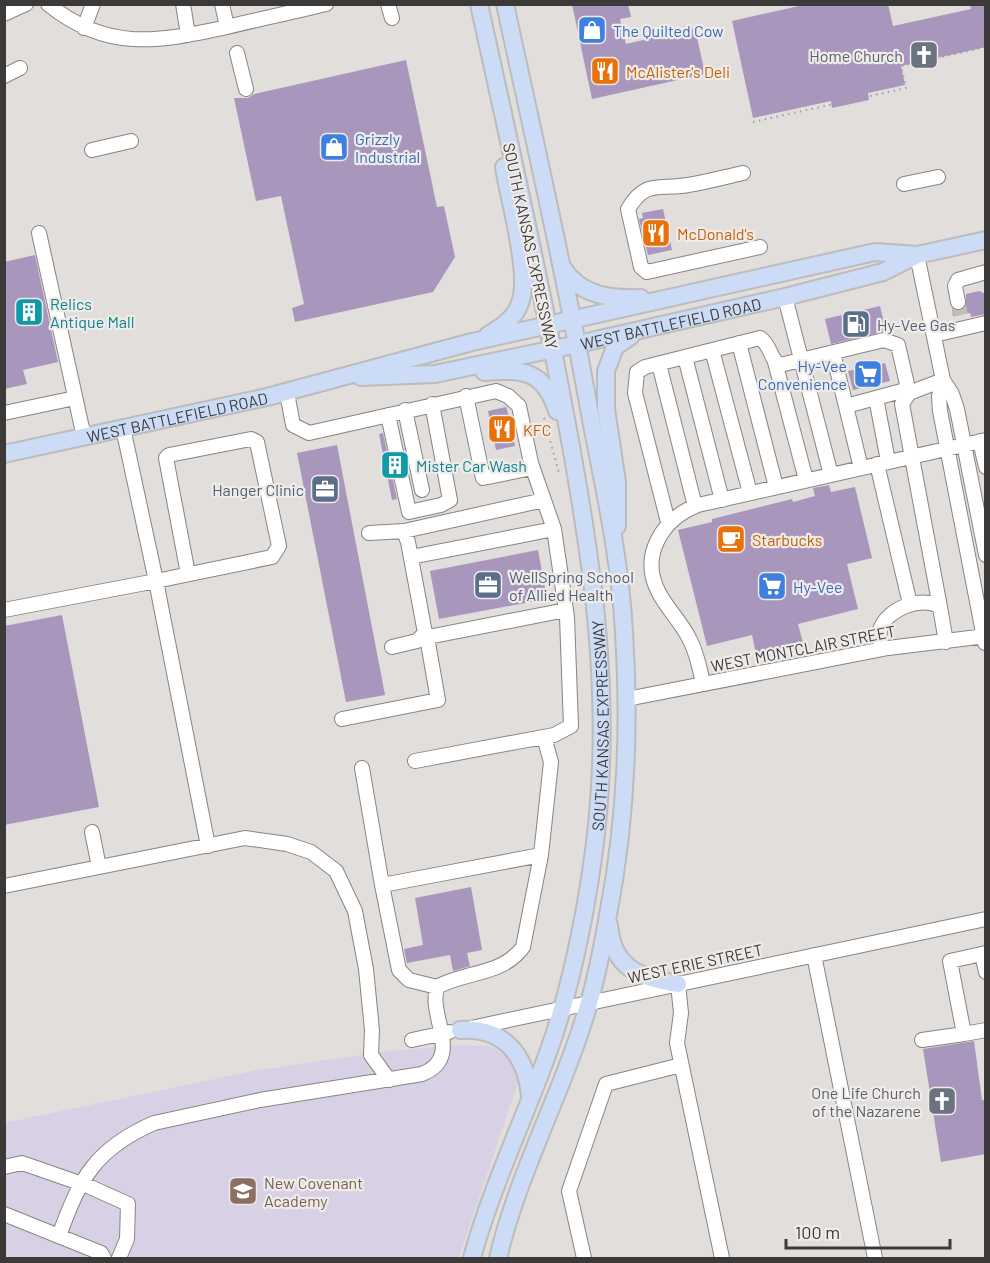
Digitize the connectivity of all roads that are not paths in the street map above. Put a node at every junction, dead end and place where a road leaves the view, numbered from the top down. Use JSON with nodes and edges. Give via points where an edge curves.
{"nodes":[{"id":1,"x":26,"y":4,"type":"edge"},
{"id":2,"x":48,"y":4,"type":"edge"},
{"id":3,"x":93,"y":4,"type":"edge"},
{"id":4,"x":183,"y":4,"type":"edge"},
{"id":5,"x":222,"y":4,"type":"edge"},
{"id":6,"x":256,"y":4,"type":"edge"},
{"id":7,"x":326,"y":4,"type":"edge"},
{"id":8,"x":479,"y":4,"type":"edge"},
{"id":9,"x":505,"y":4,"type":"edge"},
{"id":10,"x":4,"y":14,"type":"edge"},
{"id":11,"x":259,"y":19,"type":"junction"},
{"id":12,"x":227,"y":27,"type":"junction"},
{"id":13,"x":84,"y":28,"type":"junction"},
{"id":14,"x":188,"y":35,"type":"junction"},
{"id":15,"x":237,"y":53,"type":"dead end"},
{"id":16,"x":20,"y":68,"type":"dead end"},
{"id":17,"x":4,"y":76,"type":"edge"},
{"id":18,"x":246,"y":89,"type":"dead end"},
{"id":19,"x":503,"y":113,"type":"junction"},
{"id":20,"x":131,"y":141,"type":"dead end"},
{"id":21,"x":92,"y":150,"type":"dead end"},
{"id":22,"x":743,"y":173,"type":"dead end"},
{"id":23,"x":938,"y":177,"type":"dead end"},
{"id":24,"x":904,"y":184,"type":"dead end"},
{"id":25,"x":39,"y":233,"type":"dead end"},
{"id":26,"x":986,"y":240,"type":"edge"},
{"id":27,"x":760,"y":248,"type":"dead end"},
{"id":28,"x":917,"y":255,"type":"junction"},
{"id":29,"x":562,"y":268,"type":"junction"},
{"id":30,"x":986,"y":272,"type":"edge"},
{"id":31,"x":701,"y":291,"type":"junction"},
{"id":32,"x":785,"y":297,"type":"junction"},
{"id":33,"x":961,"y":315,"type":"junction"},
{"id":34,"x":573,"y":320,"type":"junction"},
{"id":35,"x":986,"y":323,"type":"edge"},
{"id":36,"x":548,"y":326,"type":"junction"},
{"id":37,"x":645,"y":329,"type":"junction"},
{"id":38,"x":934,"y":335,"type":"junction"},
{"id":39,"x":472,"y":342,"type":"junction"},
{"id":40,"x":739,"y":343,"type":"junction"},
{"id":41,"x":578,"y":344,"type":"junction"},
{"id":42,"x":553,"y":349,"type":"junction"},
{"id":43,"x":712,"y":350,"type":"junction"},
{"id":44,"x":833,"y":352,"type":"junction"},
{"id":45,"x":685,"y":357,"type":"junction"},
{"id":46,"x":801,"y":360,"type":"junction"},
{"id":47,"x":775,"y":363,"type":"junction"},
{"id":48,"x":659,"y":364,"type":"junction"},
{"id":49,"x":435,"y":374,"type":"junction"},
{"id":50,"x":348,"y":378,"type":"junction"},
{"id":51,"x":943,"y":380,"type":"junction"},
{"id":52,"x":909,"y":391,"type":"junction"},
{"id":53,"x":286,"y":393,"type":"junction"},
{"id":54,"x":466,"y":396,"type":"junction"},
{"id":55,"x":75,"y":398,"type":"junction"},
{"id":56,"x":876,"y":398,"type":"junction"},
{"id":57,"x":432,"y":404,"type":"junction"},
{"id":58,"x":846,"y":406,"type":"junction"},
{"id":59,"x":405,"y":410,"type":"junction"},
{"id":60,"x":4,"y":414,"type":"edge"},
{"id":61,"x":388,"y":415,"type":"junction"},
{"id":62,"x":123,"y":428,"type":"junction"},
{"id":63,"x":84,"y":437,"type":"junction"},
{"id":64,"x":983,"y":441,"type":"edge"},
{"id":65,"x":964,"y":445,"type":"junction"},
{"id":66,"x":947,"y":448,"type":"junction"},
{"id":67,"x":4,"y":454,"type":"edge"},
{"id":68,"x":912,"y":456,"type":"junction"},
{"id":69,"x":883,"y":463,"type":"junction"},
{"id":70,"x":986,"y":467,"type":"edge"},
{"id":71,"x":532,"y":468,"type":"junction"},
{"id":72,"x":861,"y":468,"type":"junction"},
{"id":73,"x":831,"y":474,"type":"junction"},
{"id":74,"x":806,"y":480,"type":"junction"},
{"id":75,"x":776,"y":487,"type":"junction"},
{"id":76,"x":422,"y":490,"type":"dead end"},
{"id":77,"x":750,"y":493,"type":"junction"},
{"id":78,"x":544,"y":500,"type":"junction"},
{"id":79,"x":722,"y":500,"type":"junction"},
{"id":80,"x":694,"y":507,"type":"junction"},
{"id":81,"x":584,"y":512,"type":"junction"},
{"id":82,"x":668,"y":522,"type":"junction"},
{"id":83,"x":554,"y":529,"type":"junction"},
{"id":84,"x":404,"y":531,"type":"junction"},
{"id":85,"x":369,"y":533,"type":"dead end"},
{"id":86,"x":615,"y":551,"type":"junction"},
{"id":87,"x":986,"y":555,"type":"edge"},
{"id":88,"x":411,"y":557,"type":"junction"},
{"id":89,"x":188,"y":574,"type":"junction"},
{"id":90,"x":156,"y":581,"type":"junction"},
{"id":91,"x":910,"y":604,"type":"junction"},
{"id":92,"x":940,"y":607,"type":"junction"},
{"id":93,"x":4,"y":610,"type":"edge"},
{"id":94,"x":566,"y":610,"type":"junction"},
{"id":95,"x":425,"y":638,"type":"junction"},
{"id":96,"x":985,"y":639,"type":"edge"},
{"id":97,"x":946,"y":642,"type":"junction"},
{"id":98,"x":392,"y":647,"type":"dead end"},
{"id":99,"x":881,"y":649,"type":"junction"},
{"id":100,"x":703,"y":684,"type":"junction"},
{"id":101,"x":627,"y":699,"type":"junction"},
{"id":102,"x":342,"y":719,"type":"dead end"},
{"id":103,"x":544,"y":737,"type":"junction"},
{"id":104,"x":415,"y":761,"type":"dead end"},
{"id":105,"x":362,"y":768,"type":"dead end"},
{"id":106,"x":92,"y":832,"type":"dead end"},
{"id":107,"x":208,"y":846,"type":"junction"},
{"id":108,"x":541,"y":855,"type":"junction"},
{"id":109,"x":99,"y":867,"type":"junction"},
{"id":110,"x":382,"y":885,"type":"junction"},
{"id":111,"x":4,"y":886,"type":"edge"},
{"id":112,"x":608,"y":915,"type":"junction"},
{"id":113,"x":986,"y":918,"type":"edge"},
{"id":114,"x":984,"y":953,"type":"edge"},
{"id":115,"x":814,"y":955,"type":"junction"},
{"id":116,"x":986,"y":972,"type":"edge"},
{"id":117,"x":678,"y":984,"type":"junction"},
{"id":118,"x":437,"y":987,"type":"junction"},
{"id":119,"x":589,"y":1003,"type":"junction"},
{"id":120,"x":561,"y":1009,"type":"junction"},
{"id":121,"x":459,"y":1030,"type":"junction"},
{"id":122,"x":986,"y":1030,"type":"edge"},
{"id":123,"x":442,"y":1034,"type":"junction"},
{"id":124,"x":964,"y":1034,"type":"junction"},
{"id":125,"x":412,"y":1040,"type":"dead end"},
{"id":126,"x":922,"y":1040,"type":"dead end"},
{"id":127,"x":681,"y":1065,"type":"junction"},
{"id":128,"x":389,"y":1080,"type":"junction"},
{"id":129,"x":530,"y":1099,"type":"junction"},
{"id":130,"x":4,"y":1167,"type":"edge"},
{"id":131,"x":80,"y":1183,"type":"junction"},
{"id":132,"x":4,"y":1214,"type":"edge"},
{"id":133,"x":59,"y":1236,"type":"junction"},
{"id":134,"x":104,"y":1258,"type":"edge"},
{"id":135,"x":119,"y":1258,"type":"edge"},
{"id":136,"x":472,"y":1258,"type":"edge"},
{"id":137,"x":498,"y":1258,"type":"edge"},
{"id":138,"x":584,"y":1258,"type":"edge"},
{"id":139,"x":722,"y":1258,"type":"edge"},
{"id":140,"x":875,"y":1258,"type":"edge"}],
"edges":[{"from":1,"to":10,"type":"street"},
{"from":2,"to":13,"type":"street"},
{"from":3,"to":13,"type":"street"},
{"from":4,"to":14,"type":"street"},
{"from":5,"to":12,"type":"street"},
{"from":6,"to":11,"type":"street"},
{"from":7,"to":11,"type":"street"},
{"from":8,"to":19,"type":"main road","name":"SOUTH KANSAS EXPRESSWAY"},
{"from":9,"to":29,"type":"main road","name":"SOUTH KANSAS EXPRESSWAY"},
{"from":11,"to":12,"type":"street"},
{"from":12,"to":14,"type":"street"},
{"from":13,"to":14,"type":"street","via":[[130,40]]},
{"from":15,"to":18,"type":"street"},
{"from":16,"to":17,"type":"street"},
{"from":19,"to":36,"type":"main road","name":"SOUTH KANSAS EXPRESSWAY"},
{"from":19,"to":39,"type":"main road","via":[[504,165],[523,274],[522,295],[508,322]]},
{"from":20,"to":21,"type":"street"},
{"from":22,"to":27,"type":"street","via":[[686,186],[646,189],[636,195],[628,209],[630,221],[641,267],[647,272]]},
{"from":23,"to":24,"type":"street"},
{"from":25,"to":55,"type":"street"},
{"from":26,"to":28,"type":"main road","name":"WEST BATTLEFIELD ROAD"},
{"from":28,"to":31,"type":"main road","name":"WEST BATTLEFIELD ROAD","via":[[875,252]]},
{"from":28,"to":32,"type":"main road","name":"WEST BATTLEFIELD ROAD","via":[[883,272]]},
{"from":28,"to":38,"type":"street"},
{"from":29,"to":31,"type":"main road","via":[[582,288],[607,296],[646,298]]},
{"from":29,"to":34,"type":"main road","name":"SOUTH KANSAS EXPRESSWAY"},
{"from":30,"to":33,"type":"street","via":[[958,280],[955,286]]},
{"from":31,"to":34,"type":"main road","name":"WEST BATTLEFIELD ROAD"},
{"from":32,"to":37,"type":"main road","name":"WEST BATTLEFIELD ROAD"},
{"from":32,"to":46,"type":"street"},
{"from":33,"to":35,"type":"street"},
{"from":33,"to":38,"type":"street"},
{"from":34,"to":36,"type":"main road","name":"WEST BATTLEFIELD ROAD"},
{"from":34,"to":41,"type":"main road","name":"SOUTH KANSAS EXPRESSWAY"},
{"from":36,"to":39,"type":"main road","name":"WEST BATTLEFIELD ROAD"},
{"from":36,"to":42,"type":"main road","name":"SOUTH KANSAS EXPRESSWAY"},
{"from":37,"to":41,"type":"main road","name":"WEST BATTLEFIELD ROAD"},
{"from":37,"to":86,"type":"main road","via":[[615,347],[606,371],[606,409],[617,482]]},
{"from":38,"to":51,"type":"street"},
{"from":39,"to":50,"type":"main road","name":"WEST BATTLEFIELD ROAD","via":[[376,366]]},
{"from":40,"to":43,"type":"street"},
{"from":40,"to":47,"type":"street","via":[[760,338],[766,342]]},
{"from":40,"to":75,"type":"street"},
{"from":41,"to":42,"type":"main road","name":"WEST BATTLEFIELD ROAD"},
{"from":41,"to":86,"type":"main road","name":"SOUTH KANSAS EXPRESSWAY"},
{"from":42,"to":49,"type":"main road","name":"WEST BATTLEFIELD ROAD"},
{"from":42,"to":81,"type":"main road","name":"SOUTH KANSAS EXPRESSWAY"},
{"from":43,"to":45,"type":"street"},
{"from":43,"to":77,"type":"street"},
{"from":44,"to":46,"type":"street"},
{"from":44,"to":52,"type":"street","via":[[892,341],[898,345]]},
{"from":44,"to":58,"type":"street"},
{"from":45,"to":48,"type":"street"},
{"from":45,"to":79,"type":"street"},
{"from":46,"to":47,"type":"street"},
{"from":46,"to":73,"type":"street"},
{"from":47,"to":74,"type":"street"},
{"from":48,"to":80,"type":"street"},
{"from":48,"to":82,"type":"street","via":[[637,372],[634,382]]},
{"from":49,"to":50,"type":"main road","name":"WEST BATTLEFIELD ROAD"},
{"from":49,"to":81,"type":"main road","via":[[517,371],[540,380],[557,410]]},
{"from":50,"to":53,"type":"main road","name":"WEST BATTLEFIELD ROAD"},
{"from":51,"to":52,"type":"street"},
{"from":51,"to":65,"type":"street","via":[[952,394]]},
{"from":51,"to":66,"type":"street","via":[[940,404]]},
{"from":52,"to":56,"type":"street"},
{"from":52,"to":68,"type":"street","via":[[902,404]]},
{"from":53,"to":61,"type":"street","via":[[293,425],[309,433]]},
{"from":53,"to":62,"type":"main road","name":"WEST BATTLEFIELD ROAD"},
{"from":54,"to":57,"type":"street"},
{"from":54,"to":71,"type":"street","via":[[496,391],[519,406]]},
{"from":54,"to":71,"type":"street","via":[[483,478]]},
{"from":55,"to":60,"type":"street"},
{"from":55,"to":63,"type":"street"},
{"from":56,"to":58,"type":"street"},
{"from":56,"to":69,"type":"street"},
{"from":57,"to":59,"type":"street"},
{"from":57,"to":61,"type":"street","via":[[450,500],[441,505],[409,512]]},
{"from":58,"to":72,"type":"street"},
{"from":59,"to":61,"type":"street"},
{"from":59,"to":76,"type":"street"},
{"from":62,"to":63,"type":"main road","name":"WEST BATTLEFIELD ROAD"},
{"from":62,"to":90,"type":"street"},
{"from":63,"to":67,"type":"main road","name":"WEST BATTLEFIELD ROAD"},
{"from":64,"to":65,"type":"street"},
{"from":64,"to":70,"type":"street"},
{"from":65,"to":66,"type":"street"},
{"from":65,"to":87,"type":"street"},
{"from":66,"to":68,"type":"street"},
{"from":66,"to":96,"type":"street"},
{"from":68,"to":69,"type":"street"},
{"from":68,"to":92,"type":"street"},
{"from":69,"to":72,"type":"street"},
{"from":69,"to":91,"type":"street"},
{"from":71,"to":78,"type":"street"},
{"from":72,"to":73,"type":"street"},
{"from":73,"to":74,"type":"street"},
{"from":74,"to":75,"type":"street"},
{"from":75,"to":77,"type":"street"},
{"from":77,"to":79,"type":"street"},
{"from":78,"to":83,"type":"street"},
{"from":78,"to":84,"type":"street"},
{"from":79,"to":80,"type":"street"},
{"from":80,"to":82,"type":"street"},
{"from":81,"to":120,"type":"main road","name":"SOUTH KANSAS EXPRESSWAY","via":[[601,650],[601,751],[593,858]]},
{"from":82,"to":100,"type":"street","via":[[652,557],[652,574],[659,593],[697,653]]},
{"from":83,"to":88,"type":"street"},
{"from":83,"to":94,"type":"street"},
{"from":84,"to":85,"type":"street"},
{"from":84,"to":88,"type":"street"},
{"from":86,"to":101,"type":"main road","name":"SOUTH KANSAS EXPRESSWAY"},
{"from":88,"to":95,"type":"street"},
{"from":89,"to":89,"type":"street","via":[[277,553],[279,546],[257,442],[251,439],[166,458]]},
{"from":89,"to":90,"type":"street"},
{"from":90,"to":93,"type":"street"},
{"from":90,"to":107,"type":"street"},
{"from":91,"to":92,"type":"street","via":[[927,602]]},
{"from":91,"to":99,"type":"street","via":[[886,620],[880,631]]},
{"from":92,"to":97,"type":"street"},
{"from":94,"to":95,"type":"street"},
{"from":94,"to":103,"type":"street","via":[[571,726]]},
{"from":95,"to":98,"type":"street"},
{"from":95,"to":102,"type":"street","via":[[438,700]]},
{"from":96,"to":97,"type":"street","name":"WEST MONTCLAIR STREET"},
{"from":97,"to":99,"type":"street","name":"WEST MONTCLAIR STREET"},
{"from":99,"to":100,"type":"street","name":"WEST MONTCLAIR STREET"},
{"from":100,"to":101,"type":"street","name":"WEST MONTCLAIR STREET"},
{"from":101,"to":112,"type":"main road","name":"SOUTH KANSAS EXPRESSWAY","via":[[619,849]]},
{"from":103,"to":104,"type":"street"},
{"from":103,"to":108,"type":"street","via":[[550,762]]},
{"from":105,"to":110,"type":"street"},
{"from":106,"to":109,"type":"street"},
{"from":107,"to":109,"type":"street"},
{"from":107,"to":128,"type":"street","via":[[245,838],[287,844],[311,852],[336,871],[355,911],[366,969],[371,1055]]},
{"from":108,"to":110,"type":"street"},
{"from":108,"to":118,"type":"street","via":[[523,947],[516,957],[488,971],[446,981]]},
{"from":109,"to":111,"type":"street"},
{"from":110,"to":118,"type":"street","via":[[399,970],[409,980]]},
{"from":112,"to":117,"type":"main road","via":[[611,940],[621,961],[641,975]]},
{"from":112,"to":119,"type":"main road","name":"SOUTH KANSAS EXPRESSWAY"},
{"from":113,"to":115,"type":"street","name":"WEST ERIE STREET"},
{"from":114,"to":116,"type":"street"},
{"from":114,"to":124,"type":"street","via":[[950,961]]},
{"from":115,"to":117,"type":"street","name":"WEST ERIE STREET"},
{"from":115,"to":140,"type":"street"},
{"from":117,"to":119,"type":"street","name":"WEST ERIE STREET"},
{"from":117,"to":127,"type":"street","via":[[681,1013],[677,1042]]},
{"from":118,"to":123,"type":"street","via":[[435,1003]]},
{"from":119,"to":120,"type":"street","name":"WEST ERIE STREET"},
{"from":119,"to":137,"type":"main road","name":"SOUTH KANSAS EXPRESSWAY","via":[[522,1180]]},
{"from":120,"to":121,"type":"street","name":"WEST ERIE STREET"},
{"from":120,"to":129,"type":"main road","name":"SOUTH KANSAS EXPRESSWAY"},
{"from":121,"to":123,"type":"street","name":"WEST ERIE STREET"},
{"from":121,"to":129,"type":"main road","via":[[488,1032],[509,1046],[527,1072]]},
{"from":122,"to":124,"type":"street"},
{"from":123,"to":125,"type":"street","name":"WEST ERIE STREET"},
{"from":123,"to":128,"type":"street","via":[[440,1063],[431,1071]]},
{"from":124,"to":126,"type":"street"},
{"from":127,"to":138,"type":"street","via":[[606,1084],[569,1191]]},
{"from":127,"to":139,"type":"street"},
{"from":128,"to":131,"type":"street","via":[[260,1100],[154,1123],[107,1151]]},
{"from":129,"to":136,"type":"main road","name":"SOUTH KANSAS EXPRESSWAY","via":[[493,1191]]},
{"from":130,"to":131,"type":"street","via":[[22,1163]]},
{"from":131,"to":133,"type":"street"},
{"from":131,"to":135,"type":"street","via":[[128,1204],[127,1239]]},
{"from":132,"to":133,"type":"street"},
{"from":133,"to":134,"type":"street","via":[[101,1253]]}]}
